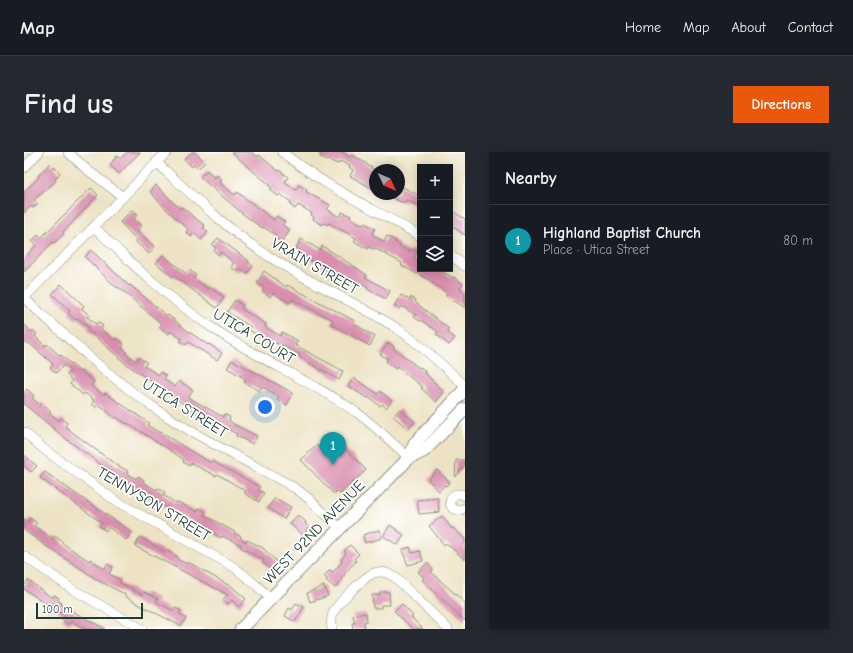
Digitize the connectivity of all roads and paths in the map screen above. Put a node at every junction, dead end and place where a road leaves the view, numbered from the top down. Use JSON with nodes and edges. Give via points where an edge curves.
{"nodes":[{"id":1,"x":39,"y":152,"type":"edge"},
{"id":2,"x":68,"y":152,"type":"edge"},
{"id":3,"x":167,"y":152,"type":"edge"},
{"id":4,"x":282,"y":152,"type":"edge"},
{"id":5,"x":156,"y":162,"type":"junction"},
{"id":6,"x":24,"y":168,"type":"edge"},
{"id":7,"x":122,"y":197,"type":"junction"},
{"id":8,"x":94,"y":227,"type":"junction"},
{"id":9,"x":417,"y":234,"type":"edge"},
{"id":10,"x":453,"y":257,"type":"edge"},
{"id":11,"x":465,"y":266,"type":"edge"},
{"id":12,"x":24,"y":298,"type":"edge"},
{"id":13,"x":465,"y":387,"type":"edge"},
{"id":14,"x":465,"y":409,"type":"edge"},
{"id":15,"x":24,"y":432,"type":"edge"},
{"id":16,"x":409,"y":458,"type":"junction"},
{"id":17,"x":465,"y":496,"type":"edge"},
{"id":18,"x":464,"y":512,"type":"edge"},
{"id":19,"x":340,"y":528,"type":"junction"},
{"id":20,"x":24,"y":556,"type":"edge"},
{"id":21,"x":271,"y":599,"type":"junction"},
{"id":22,"x":142,"y":629,"type":"edge"},
{"id":23,"x":242,"y":629,"type":"edge"},
{"id":24,"x":332,"y":629,"type":"edge"},
{"id":25,"x":448,"y":629,"type":"edge"}],
"edges":[{"from":1,"to":6,"type":"street"},
{"from":2,"to":7,"type":"street"},
{"from":3,"to":5,"type":"street"},
{"from":4,"to":9,"type":"street","via":[[339,192]]},
{"from":5,"to":7,"type":"street"},
{"from":5,"to":13,"type":"street","name":"VRAIN STREET","via":[[235,232],[290,270],[398,330]]},
{"from":7,"to":8,"type":"street"},
{"from":8,"to":12,"type":"street"},
{"from":8,"to":16,"type":"street","name":"UTICA COURT","via":[[153,283],[199,319],[233,342],[347,406],[368,421]]},
{"from":10,"to":11,"type":"street"},
{"from":12,"to":19,"type":"street","name":"UTICA STREET","via":[[89,358],[142,400],[298,490]]},
{"from":13,"to":16,"type":"main road","name":"WEST 92ND AVENUE","via":[[414,443]]},
{"from":14,"to":16,"type":"main road","name":"WEST 92ND AVENUE","via":[[424,451]]},
{"from":15,"to":21,"type":"street","name":"TENNYSON STREET","via":[[116,501],[234,567]]},
{"from":16,"to":19,"type":"main road","name":"WEST 92ND AVENUE"},
{"from":17,"to":18,"type":"street","via":[[459,493],[451,498],[450,502],[453,508]]},
{"from":19,"to":21,"type":"main road","name":"WEST 92ND AVENUE"},
{"from":20,"to":22,"type":"street"},
{"from":21,"to":23,"type":"main road","name":"WEST 92ND AVENUE"},
{"from":24,"to":25,"type":"street","via":[[335,610],[362,581],[374,573],[389,573],[397,579]]}]}
